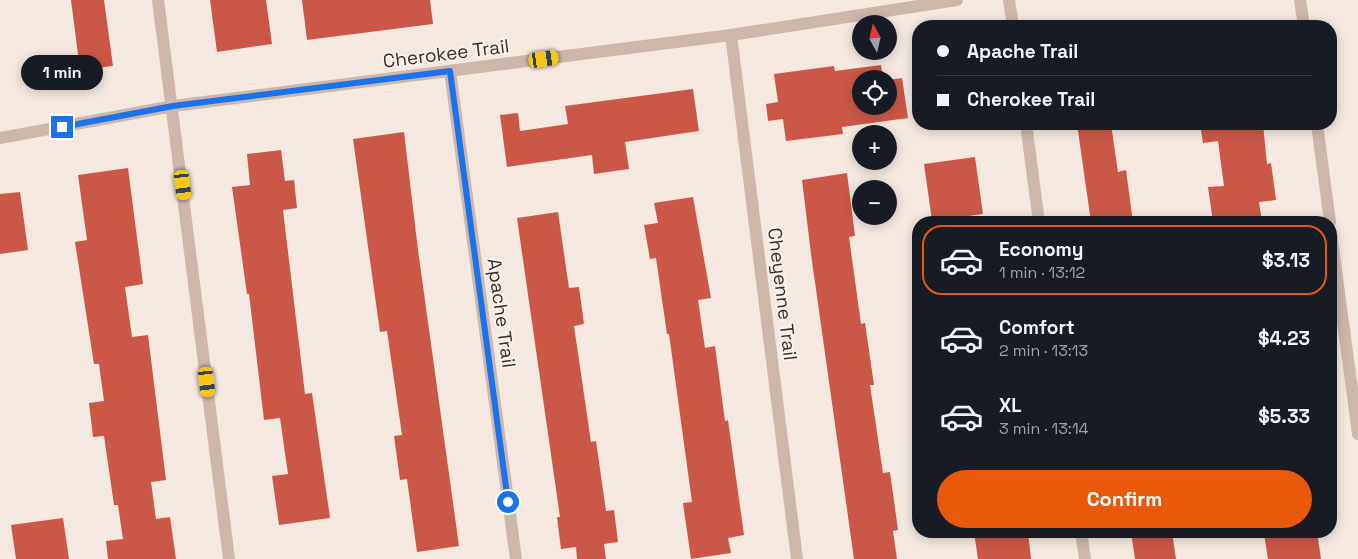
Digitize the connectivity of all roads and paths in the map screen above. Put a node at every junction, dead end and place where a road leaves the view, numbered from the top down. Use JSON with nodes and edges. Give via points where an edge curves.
{"nodes":[{"id":1,"x":158,"y":0,"type":"edge"},
{"id":2,"x":957,"y":0,"type":"edge"},
{"id":3,"x":1009,"y":0,"type":"edge"},
{"id":4,"x":1300,"y":0,"type":"edge"},
{"id":5,"x":1012,"y":20,"type":"edge"},
{"id":6,"x":1303,"y":20,"type":"edge"},
{"id":7,"x":731,"y":34,"type":"junction"},
{"id":8,"x":450,"y":71,"type":"junction"},
{"id":9,"x":173,"y":106,"type":"junction"},
{"id":10,"x":1027,"y":130,"type":"edge"},
{"id":11,"x":1318,"y":130,"type":"edge"},
{"id":12,"x":0,"y":138,"type":"edge"},
{"id":13,"x":1038,"y":216,"type":"edge"},
{"id":14,"x":1329,"y":216,"type":"edge"},
{"id":15,"x":1337,"y":278,"type":"edge"},
{"id":16,"x":1358,"y":434,"type":"edge"},
{"id":17,"x":1082,"y":538,"type":"edge"},
{"id":18,"x":229,"y":559,"type":"edge"},
{"id":19,"x":516,"y":559,"type":"edge"},
{"id":20,"x":797,"y":559,"type":"edge"},
{"id":21,"x":1085,"y":559,"type":"edge"}],
"edges":[{"from":1,"to":9,"type":"street"},
{"from":2,"to":7,"type":"street","name":"Cherokee Trail"},
{"from":3,"to":5,"type":"street"},
{"from":4,"to":6,"type":"street"},
{"from":7,"to":8,"type":"street","name":"Cherokee Trail"},
{"from":7,"to":20,"type":"street","name":"Cheyenne Trail"},
{"from":8,"to":9,"type":"street","name":"Cherokee Trail"},
{"from":8,"to":19,"type":"street","name":"Apache Trail"},
{"from":9,"to":12,"type":"street","name":"Cherokee Trail"},
{"from":9,"to":18,"type":"street"},
{"from":10,"to":13,"type":"street"},
{"from":11,"to":14,"type":"street"},
{"from":15,"to":16,"type":"street"},
{"from":17,"to":21,"type":"street"}]}
